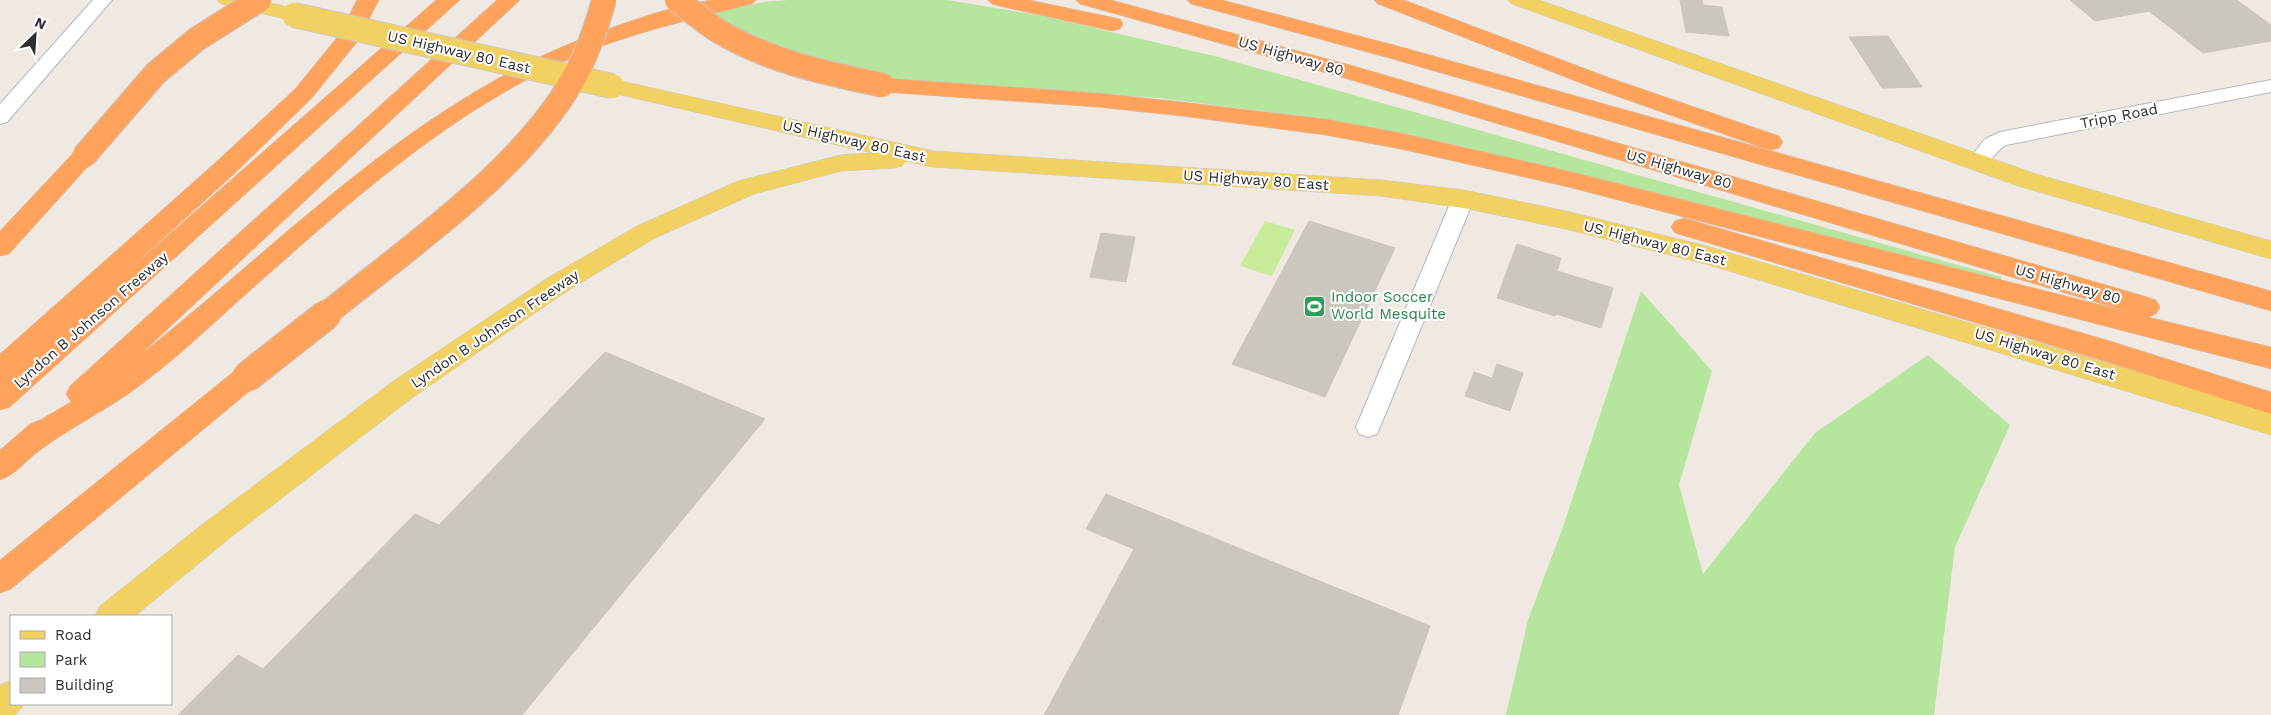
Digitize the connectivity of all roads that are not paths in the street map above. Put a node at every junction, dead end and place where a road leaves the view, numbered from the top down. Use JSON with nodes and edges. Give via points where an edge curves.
{"nodes":[{"id":1,"x":103,"y":0,"type":"edge"},
{"id":2,"x":228,"y":0,"type":"edge"},
{"id":3,"x":259,"y":0,"type":"edge"},
{"id":4,"x":368,"y":0,"type":"edge"},
{"id":5,"x":449,"y":0,"type":"edge"},
{"id":6,"x":508,"y":0,"type":"edge"},
{"id":7,"x":604,"y":0,"type":"edge"},
{"id":8,"x":677,"y":0,"type":"edge"},
{"id":9,"x":745,"y":0,"type":"edge"},
{"id":10,"x":999,"y":0,"type":"edge"},
{"id":11,"x":1087,"y":0,"type":"edge"},
{"id":12,"x":1198,"y":0,"type":"edge"},
{"id":13,"x":1246,"y":0,"type":"edge"},
{"id":14,"x":1386,"y":0,"type":"edge"},
{"id":15,"x":1519,"y":0,"type":"edge"},
{"id":16,"x":1397,"y":53,"type":"junction"},
{"id":17,"x":1349,"y":72,"type":"junction"},
{"id":18,"x":2271,"y":86,"type":"edge"},
{"id":19,"x":0,"y":117,"type":"edge"},
{"id":20,"x":1284,"y":123,"type":"junction"},
{"id":21,"x":933,"y":159,"type":"junction"},
{"id":22,"x":1978,"y":162,"type":"junction"},
{"id":23,"x":1463,"y":199,"type":"junction"},
{"id":24,"x":2070,"y":245,"type":"junction"},
{"id":25,"x":0,"y":247,"type":"edge"},
{"id":26,"x":2271,"y":250,"type":"edge"},
{"id":27,"x":2271,"y":301,"type":"edge"},
{"id":28,"x":2271,"y":343,"type":"edge"},
{"id":29,"x":2271,"y":358,"type":"edge"},
{"id":30,"x":0,"y":374,"type":"edge"},
{"id":31,"x":0,"y":399,"type":"edge"},
{"id":32,"x":2271,"y":403,"type":"edge"},
{"id":33,"x":2271,"y":423,"type":"edge"},
{"id":34,"x":1368,"y":427,"type":"dead end"},
{"id":35,"x":26,"y":444,"type":"junction"},
{"id":36,"x":0,"y":468,"type":"edge"},
{"id":37,"x":0,"y":579,"type":"edge"},
{"id":38,"x":112,"y":615,"type":"edge"},
{"id":39,"x":10,"y":698,"type":"edge"},
{"id":40,"x":0,"y":706,"type":"edge"}],
"edges":[{"from":1,"to":19,"type":"street"},
{"from":2,"to":21,"type":"main road","name":"US Highway 80 East","bridge":true},
{"from":3,"to":25,"type":"highway","bridge":true,"via":[[197,39],[156,74]]},
{"from":4,"to":30,"type":"highway","via":[[349,37],[304,93],[217,176],[9,362]]},
{"from":5,"to":31,"type":"highway","name":"Lyndon B Johnson Freeway"},
{"from":6,"to":35,"type":"highway"},
{"from":7,"to":37,"type":"highway","bridge":true,"via":[[586,58],[554,108],[533,134],[462,204]]},
{"from":8,"to":20,"type":"highway","bridge":true,"via":[[718,30],[767,54],[825,73],[882,84],[1097,100]]},
{"from":9,"to":35,"type":"highway","via":[[652,22],[588,44],[514,78],[472,103],[371,175],[135,374]]},
{"from":10,"to":17,"type":"highway","via":[[1286,64]]},
{"from":11,"to":17,"type":"highway","name":"US Highway 80"},
{"from":12,"to":16,"type":"highway","name":"US Highway 80"},
{"from":13,"to":16,"type":"highway"},
{"from":14,"to":24,"type":"highway","via":[[1600,82],[1814,157],[1993,214]]},
{"from":15,"to":22,"type":"main road"},
{"from":16,"to":24,"type":"highway","name":"US Highway 80"},
{"from":17,"to":28,"type":"highway","name":"US Highway 80"},
{"from":18,"to":22,"type":"street","name":"Tripp Road","via":[[2000,139]]},
{"from":20,"to":29,"type":"highway","via":[[1361,133],[1490,160]]},
{"from":20,"to":32,"type":"highway","via":[[1543,186],[2110,352]]},
{"from":21,"to":23,"type":"main road","name":"US Highway 80 East","via":[[1381,188]]},
{"from":21,"to":38,"type":"main road","name":"Lyndon B Johnson Freeway","via":[[841,163],[747,188],[646,232],[555,286],[402,390],[215,532]]},
{"from":22,"to":26,"type":"main road","via":[[2091,200]]},
{"from":23,"to":33,"type":"main road","name":"US Highway 80 East","via":[[1566,220],[1706,255]]},
{"from":23,"to":34,"type":"street"},
{"from":24,"to":27,"type":"highway","name":"US Highway 80"},
{"from":35,"to":36,"type":"highway"},
{"from":39,"to":40,"type":"main road"}]}
